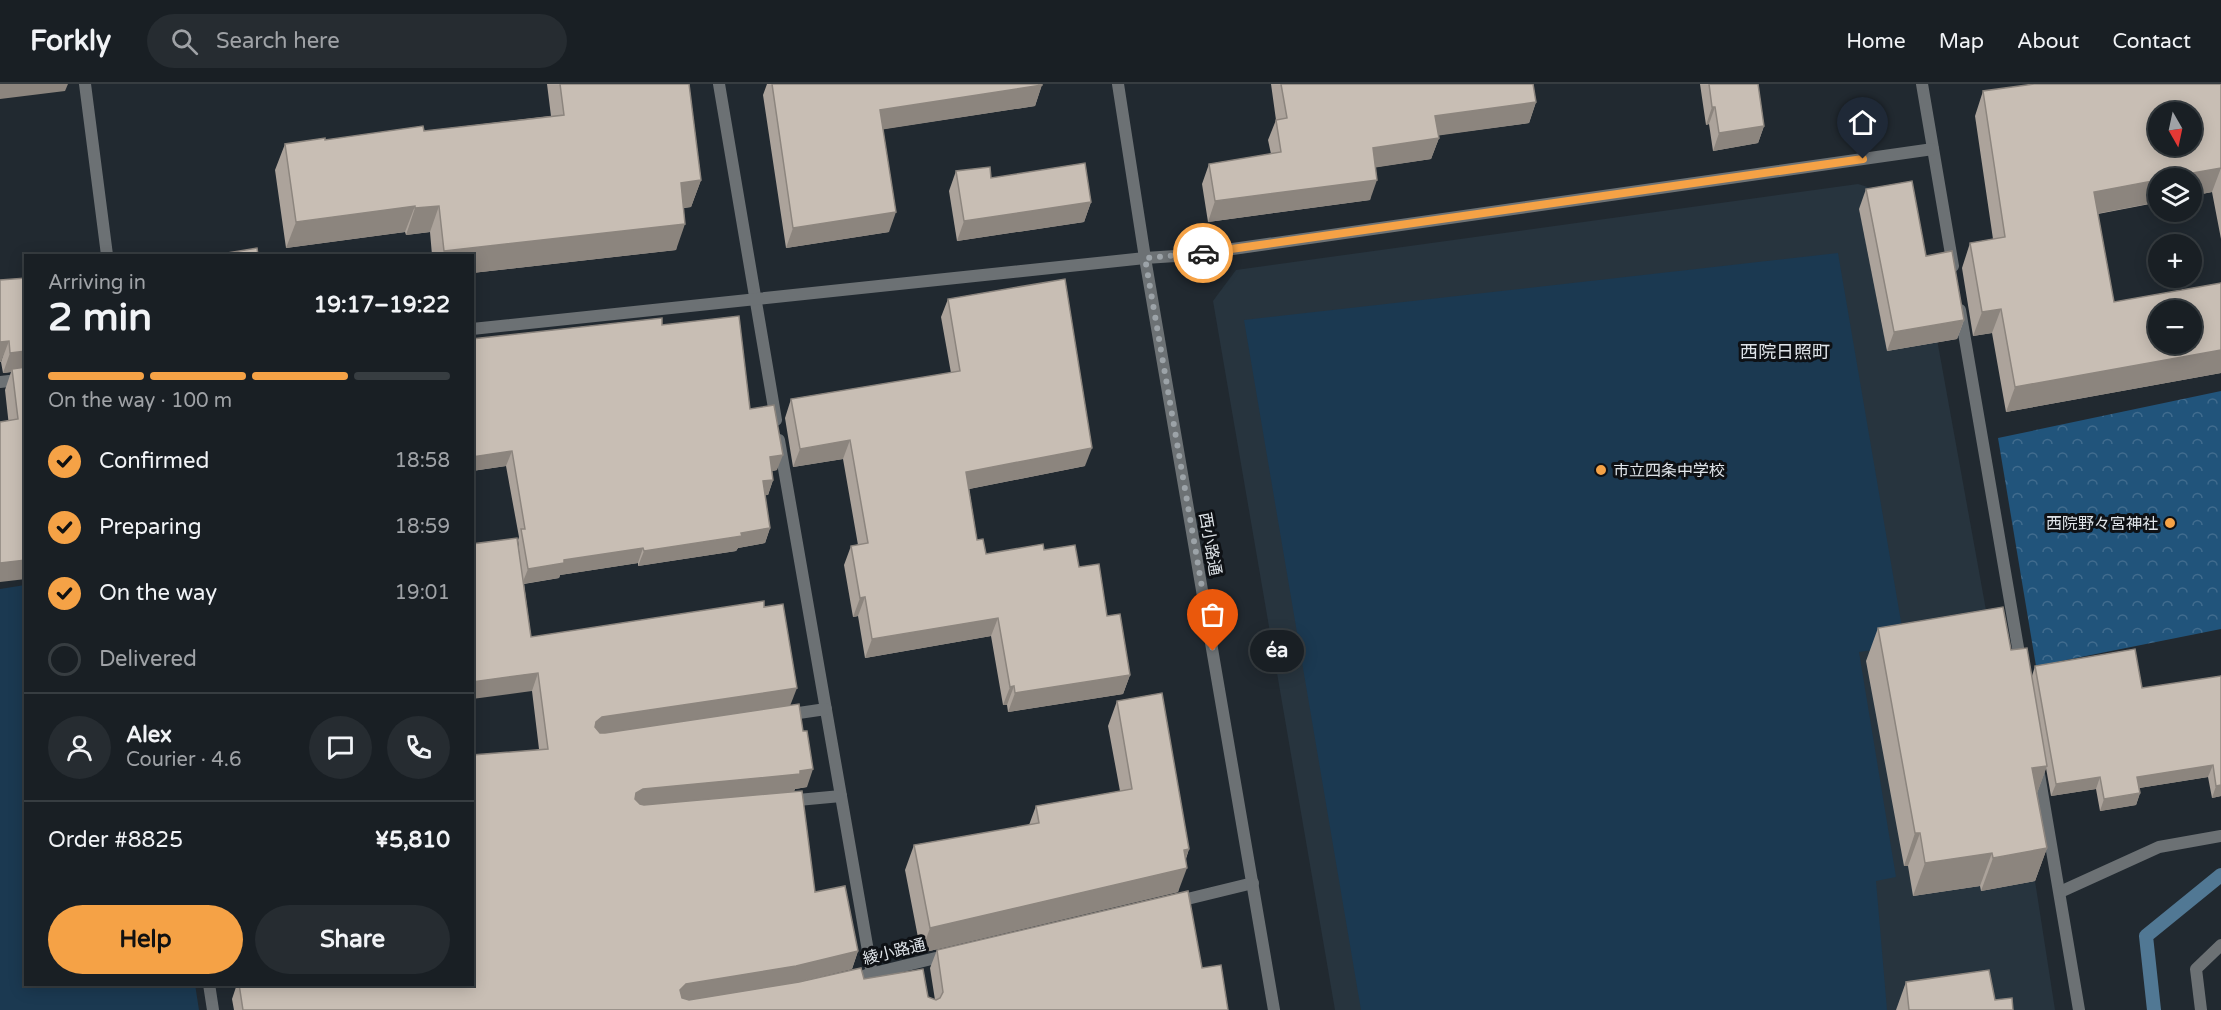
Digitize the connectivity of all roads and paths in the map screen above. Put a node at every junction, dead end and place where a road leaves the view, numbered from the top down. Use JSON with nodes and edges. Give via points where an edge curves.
{"nodes":[{"id":1,"x":85,"y":84,"type":"edge"},
{"id":2,"x":719,"y":84,"type":"edge"},
{"id":3,"x":1118,"y":84,"type":"edge"},
{"id":4,"x":1922,"y":84,"type":"edge"},
{"id":5,"x":1933,"y":149,"type":"junction"},
{"id":6,"x":107,"y":254,"type":"edge"},
{"id":7,"x":1145,"y":258,"type":"junction"},
{"id":8,"x":1955,"y":279,"type":"edge"},
{"id":9,"x":755,"y":299,"type":"junction"},
{"id":10,"x":1959,"y":302,"type":"edge"},
{"id":11,"x":474,"y":329,"type":"edge"},
{"id":12,"x":24,"y":379,"type":"edge"},
{"id":13,"x":0,"y":382,"type":"edge"},
{"id":14,"x":2023,"y":680,"type":"edge"},
{"id":15,"x":826,"y":709,"type":"junction"},
{"id":16,"x":769,"y":718,"type":"edge"},
{"id":17,"x":2036,"y":751,"type":"edge"},
{"id":18,"x":841,"y":796,"type":"junction"},
{"id":19,"x":773,"y":802,"type":"edge"},
{"id":20,"x":2221,"y":836,"type":"edge"},
{"id":21,"x":1253,"y":883,"type":"junction"},
{"id":22,"x":2060,"y":892,"type":"junction"},
{"id":23,"x":1161,"y":905,"type":"edge"},
{"id":24,"x":2221,"y":945,"type":"edge"},
{"id":25,"x":955,"y":953,"type":"edge"},
{"id":26,"x":872,"y":974,"type":"junction"},
{"id":27,"x":849,"y":979,"type":"edge"},
{"id":28,"x":209,"y":986,"type":"edge"},
{"id":29,"x":213,"y":1010,"type":"edge"},
{"id":30,"x":1274,"y":1010,"type":"edge"},
{"id":31,"x":2079,"y":1010,"type":"edge"},
{"id":32,"x":2201,"y":1010,"type":"edge"}],
"edges":[{"from":1,"to":6,"type":"street"},
{"from":2,"to":9,"type":"street"},
{"from":3,"to":7,"type":"street","name":"西小路通"},
{"from":4,"to":5,"type":"street"},
{"from":5,"to":7,"type":"street","via":[[1191,255]]},
{"from":5,"to":8,"type":"street"},
{"from":7,"to":9,"type":"street"},
{"from":7,"to":21,"type":"street","name":"西小路通"},
{"from":9,"to":11,"type":"street"},
{"from":9,"to":15,"type":"street"},
{"from":10,"to":14,"type":"street"},
{"from":12,"to":13,"type":"street"},
{"from":15,"to":16,"type":"street"},
{"from":15,"to":18,"type":"street"},
{"from":17,"to":22,"type":"street"},
{"from":18,"to":19,"type":"street"},
{"from":18,"to":26,"type":"street"},
{"from":20,"to":22,"type":"street","via":[[2158,847]]},
{"from":21,"to":23,"type":"street"},
{"from":21,"to":30,"type":"street","name":"西小路通"},
{"from":22,"to":31,"type":"street"},
{"from":24,"to":32,"type":"street","via":[[2196,969]]},
{"from":25,"to":26,"type":"street","name":"綾小路通","via":[[922,966]]},
{"from":26,"to":27,"type":"street","name":"綾小路通"},
{"from":28,"to":29,"type":"street"}]}
